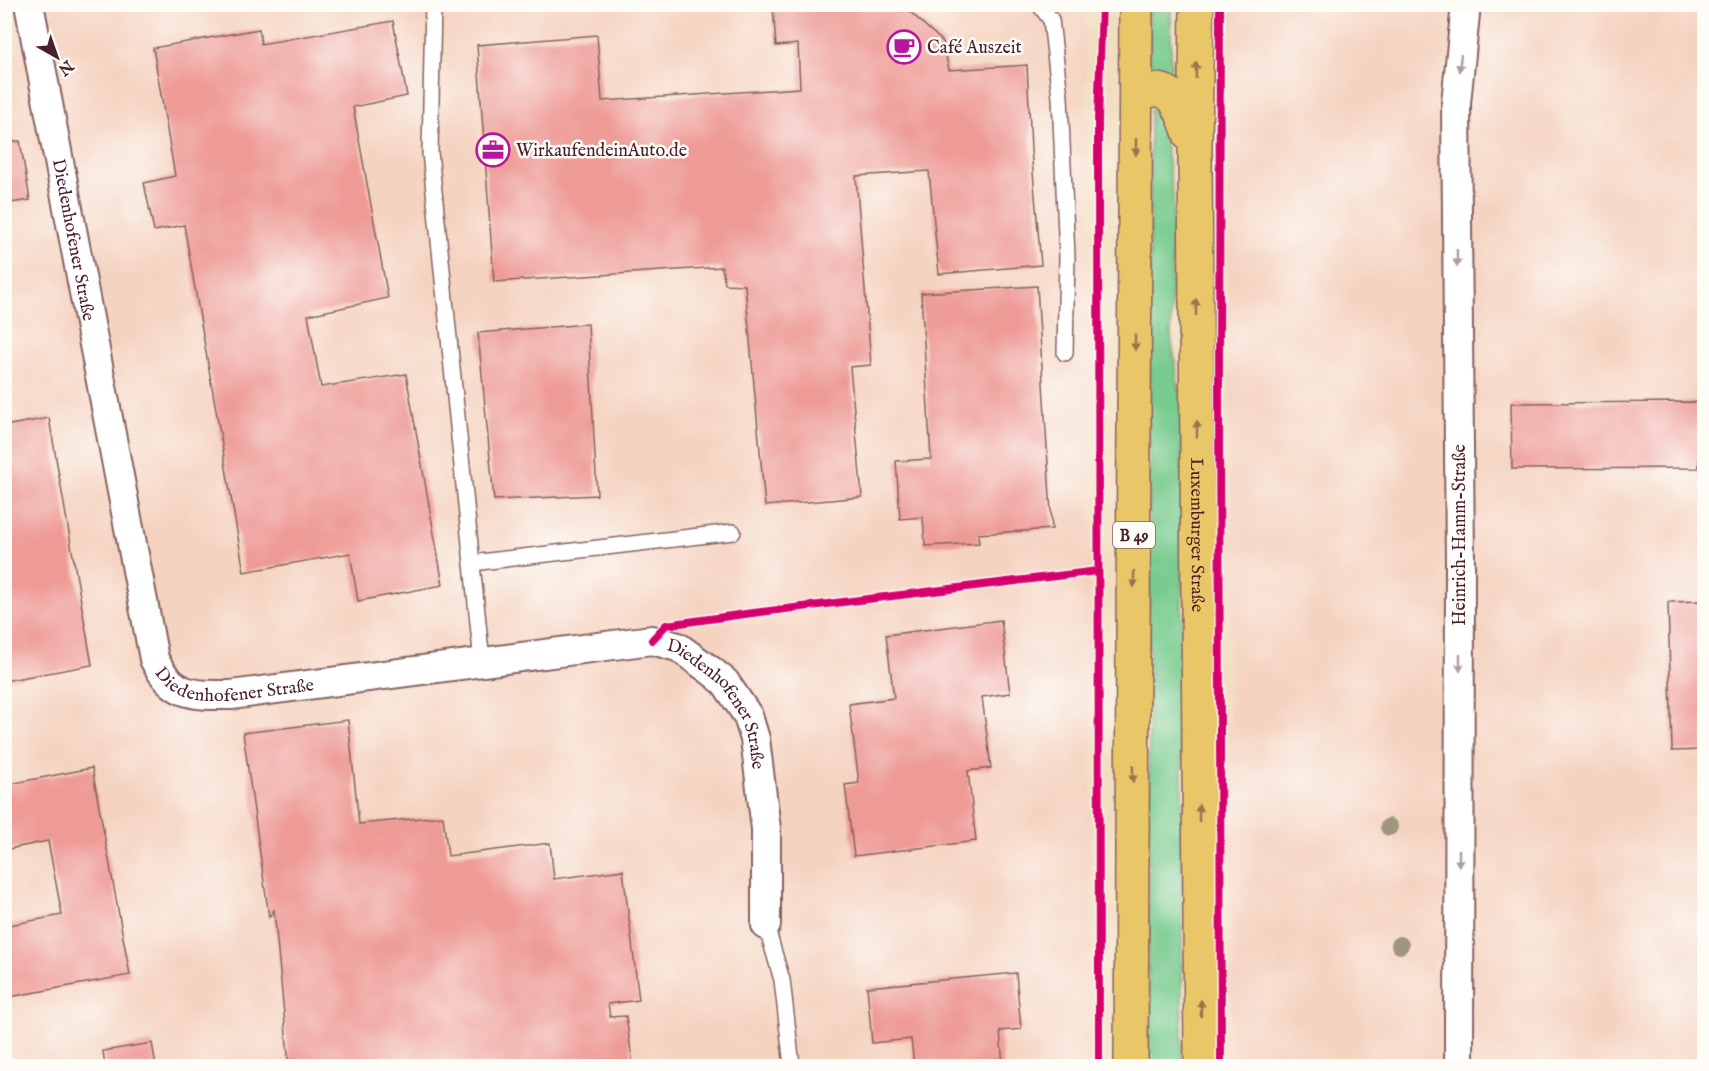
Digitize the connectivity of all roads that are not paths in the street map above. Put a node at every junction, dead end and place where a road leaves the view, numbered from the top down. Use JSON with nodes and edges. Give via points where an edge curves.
{"nodes":[{"id":1,"x":29,"y":4,"type":"edge"},
{"id":2,"x":433,"y":4,"type":"edge"},
{"id":3,"x":1039,"y":4,"type":"edge"},
{"id":4,"x":1136,"y":4,"type":"edge"},
{"id":5,"x":1197,"y":4,"type":"edge"},
{"id":6,"x":1466,"y":4,"type":"edge"},
{"id":7,"x":1136,"y":97,"type":"junction"},
{"id":8,"x":1195,"y":150,"type":"junction"},
{"id":9,"x":1065,"y":353,"type":"dead end"},
{"id":10,"x":734,"y":532,"type":"dead end"},
{"id":11,"x":472,"y":563,"type":"junction"},
{"id":12,"x":482,"y":662,"type":"junction"},
{"id":13,"x":766,"y":925,"type":"joint"},
{"id":14,"x":792,"y":1066,"type":"edge"},
{"id":15,"x":1131,"y":1066,"type":"edge"},
{"id":16,"x":1201,"y":1066,"type":"edge"},
{"id":17,"x":1459,"y":1066,"type":"edge"}],
"edges":[{"from":1,"to":12,"type":"street","name":"Diedenhofener Straße","via":[[154,659],[162,675],[174,687],[188,692],[231,695]]},
{"from":2,"to":11,"type":"lane","via":[[430,152]]},
{"from":3,"to":9,"type":"lane","via":[[1051,20],[1060,97],[1067,257]]},
{"from":4,"to":7,"type":"main road","number":"B 49"},
{"from":8,"to":5,"type":"main road","name":"Luxemburger Straße","one_way":true},
{"from":6,"to":17,"type":"street","name":"Heinrich-Hamm-Straße","one_way":true,"via":[[1456,103]]},
{"from":7,"to":8,"type":"main road","via":[[1158,90],[1172,96]]},
{"from":7,"to":15,"type":"main road","number":"B 49","one_way":true},
{"from":16,"to":8,"type":"main road","name":"Luxemburger Straße","one_way":true},
{"from":10,"to":11,"type":"lane"},
{"from":11,"to":12,"type":"lane"},
{"from":12,"to":13,"type":"street","name":"Diedenhofener Straße","via":[[651,640],[678,647],[725,682],[748,716],[755,739],[766,829]]},
{"from":13,"to":14,"type":"lane","via":[[782,980]]}]}
